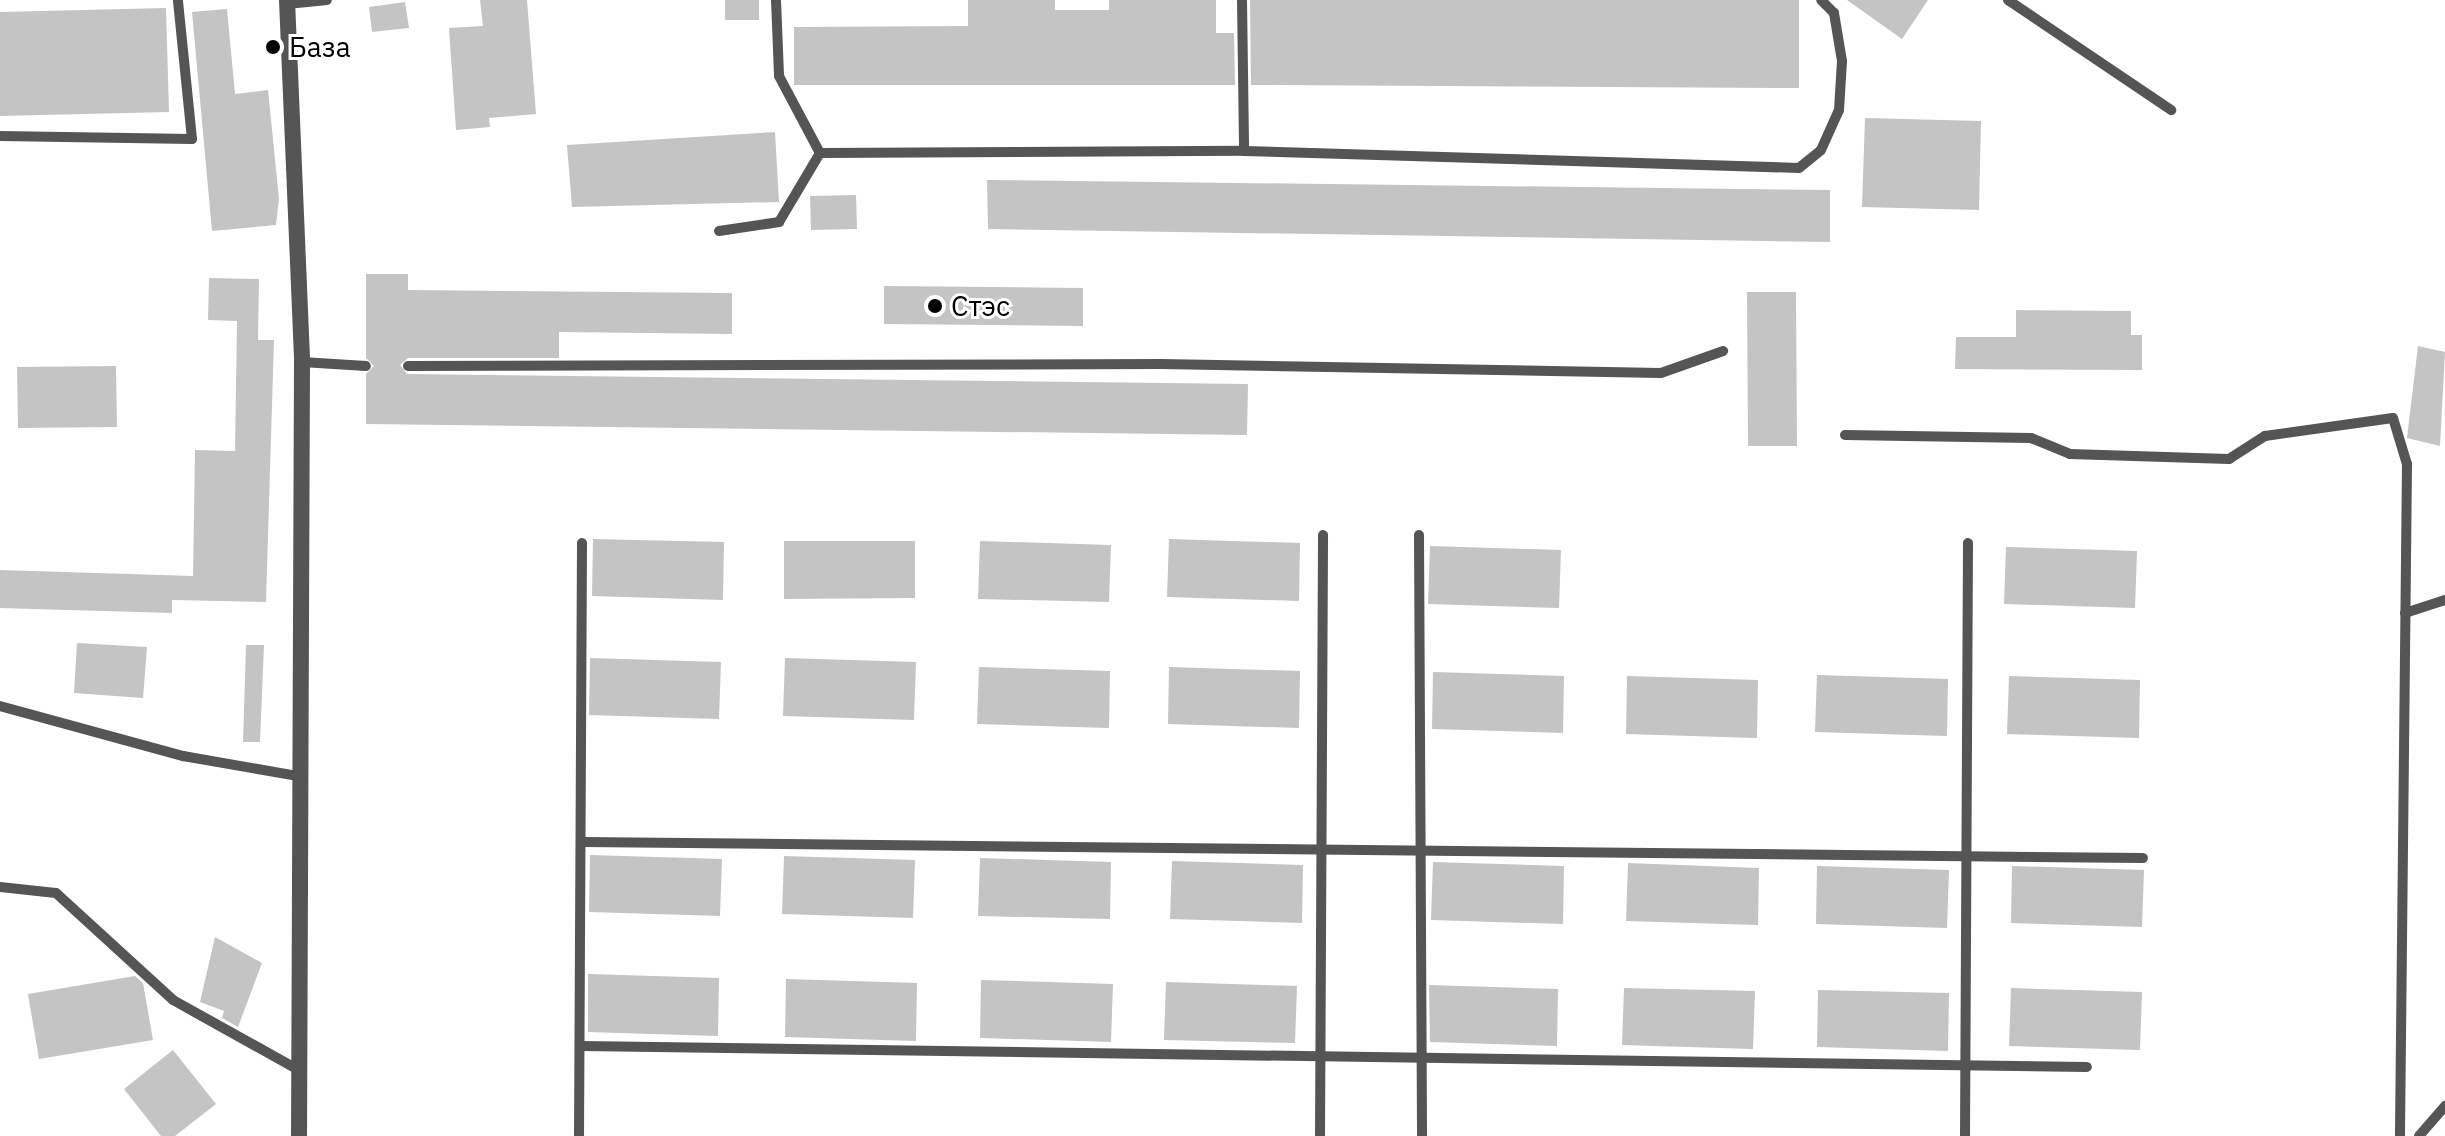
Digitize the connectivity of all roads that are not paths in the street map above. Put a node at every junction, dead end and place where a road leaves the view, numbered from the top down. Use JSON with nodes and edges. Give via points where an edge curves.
{"nodes":[{"id":1,"x":178,"y":0,"type":"edge"},
{"id":2,"x":327,"y":0,"type":"edge"},
{"id":3,"x":776,"y":0,"type":"edge"},
{"id":4,"x":1242,"y":0,"type":"edge"},
{"id":5,"x":1821,"y":0,"type":"edge"},
{"id":6,"x":2008,"y":0,"type":"edge"},
{"id":7,"x":287,"y":2,"type":"edge"},
{"id":8,"x":2171,"y":110,"type":"dead end"},
{"id":9,"x":0,"y":136,"type":"edge"},
{"id":10,"x":1244,"y":151,"type":"junction"},
{"id":11,"x":820,"y":153,"type":"junction"},
{"id":12,"x":719,"y":231,"type":"dead end"},
{"id":13,"x":1723,"y":351,"type":"dead end"},
{"id":14,"x":302,"y":362,"type":"junction"},
{"id":15,"x":366,"y":366,"type":"dead end"},
{"id":16,"x":408,"y":366,"type":"dead end"},
{"id":17,"x":1845,"y":435,"type":"dead end"},
{"id":18,"x":1323,"y":535,"type":"dead end"},
{"id":19,"x":1419,"y":535,"type":"dead end"},
{"id":20,"x":582,"y":543,"type":"dead end"},
{"id":21,"x":1968,"y":543,"type":"dead end"},
{"id":22,"x":2445,"y":600,"type":"edge"},
{"id":23,"x":2405,"y":613,"type":"junction"},
{"id":24,"x":0,"y":706,"type":"edge"},
{"id":25,"x":298,"y":776,"type":"junction"},
{"id":26,"x":583,"y":842,"type":"junction"},
{"id":27,"x":1321,"y":847,"type":"junction"},
{"id":28,"x":1420,"y":850,"type":"junction"},
{"id":29,"x":1967,"y":857,"type":"junction"},
{"id":30,"x":2143,"y":858,"type":"dead end"},
{"id":31,"x":0,"y":887,"type":"edge"},
{"id":32,"x":581,"y":1046,"type":"junction"},
{"id":33,"x":1320,"y":1057,"type":"junction"},
{"id":34,"x":1421,"y":1058,"type":"junction"},
{"id":35,"x":1966,"y":1065,"type":"junction"},
{"id":36,"x":2087,"y":1067,"type":"dead end"},
{"id":37,"x":297,"y":1069,"type":"junction"},
{"id":38,"x":2445,"y":1106,"type":"edge"},
{"id":39,"x":299,"y":1136,"type":"edge"},
{"id":40,"x":579,"y":1136,"type":"edge"},
{"id":41,"x":1320,"y":1136,"type":"edge"},
{"id":42,"x":1422,"y":1136,"type":"edge"},
{"id":43,"x":1965,"y":1136,"type":"edge"},
{"id":44,"x":2400,"y":1136,"type":"edge"},
{"id":45,"x":2419,"y":1136,"type":"edge"}],
"edges":[{"from":1,"to":9,"type":"lane","via":[[192,139]]},
{"from":2,"to":7,"type":"lane"},
{"from":3,"to":11,"type":"lane","via":[[779,76]]},
{"from":4,"to":10,"type":"lane"},
{"from":5,"to":10,"type":"lane","via":[[1834,13],[1842,61],[1839,110],[1821,150],[1799,168]]},
{"from":6,"to":8,"type":"lane"},
{"from":7,"to":14,"type":"street"},
{"from":10,"to":11,"type":"lane"},
{"from":11,"to":12,"type":"lane","via":[[779,222]]},
{"from":13,"to":16,"type":"lane","via":[[1661,373],[1161,364]]},
{"from":14,"to":15,"type":"lane"},
{"from":14,"to":25,"type":"street"},
{"from":17,"to":23,"type":"lane","via":[[2031,438],[2070,454],[2229,459],[2265,436],[2393,418],[2407,464]]},
{"from":18,"to":27,"type":"lane"},
{"from":19,"to":28,"type":"lane"},
{"from":20,"to":26,"type":"lane"},
{"from":21,"to":29,"type":"lane"},
{"from":22,"to":23,"type":"lane"},
{"from":23,"to":44,"type":"lane"},
{"from":24,"to":25,"type":"lane","via":[[183,756]]},
{"from":25,"to":37,"type":"street"},
{"from":26,"to":27,"type":"lane"},
{"from":26,"to":32,"type":"lane"},
{"from":27,"to":28,"type":"lane"},
{"from":27,"to":33,"type":"lane"},
{"from":28,"to":29,"type":"lane"},
{"from":28,"to":34,"type":"lane"},
{"from":29,"to":30,"type":"lane"},
{"from":29,"to":35,"type":"lane"},
{"from":31,"to":37,"type":"lane","via":[[56,893],[173,1000]]},
{"from":32,"to":33,"type":"lane"},
{"from":32,"to":40,"type":"lane"},
{"from":33,"to":34,"type":"lane"},
{"from":33,"to":41,"type":"lane"},
{"from":34,"to":35,"type":"lane"},
{"from":34,"to":42,"type":"lane"},
{"from":35,"to":36,"type":"lane"},
{"from":35,"to":43,"type":"lane"},
{"from":37,"to":39,"type":"street"},
{"from":38,"to":45,"type":"lane"}]}
